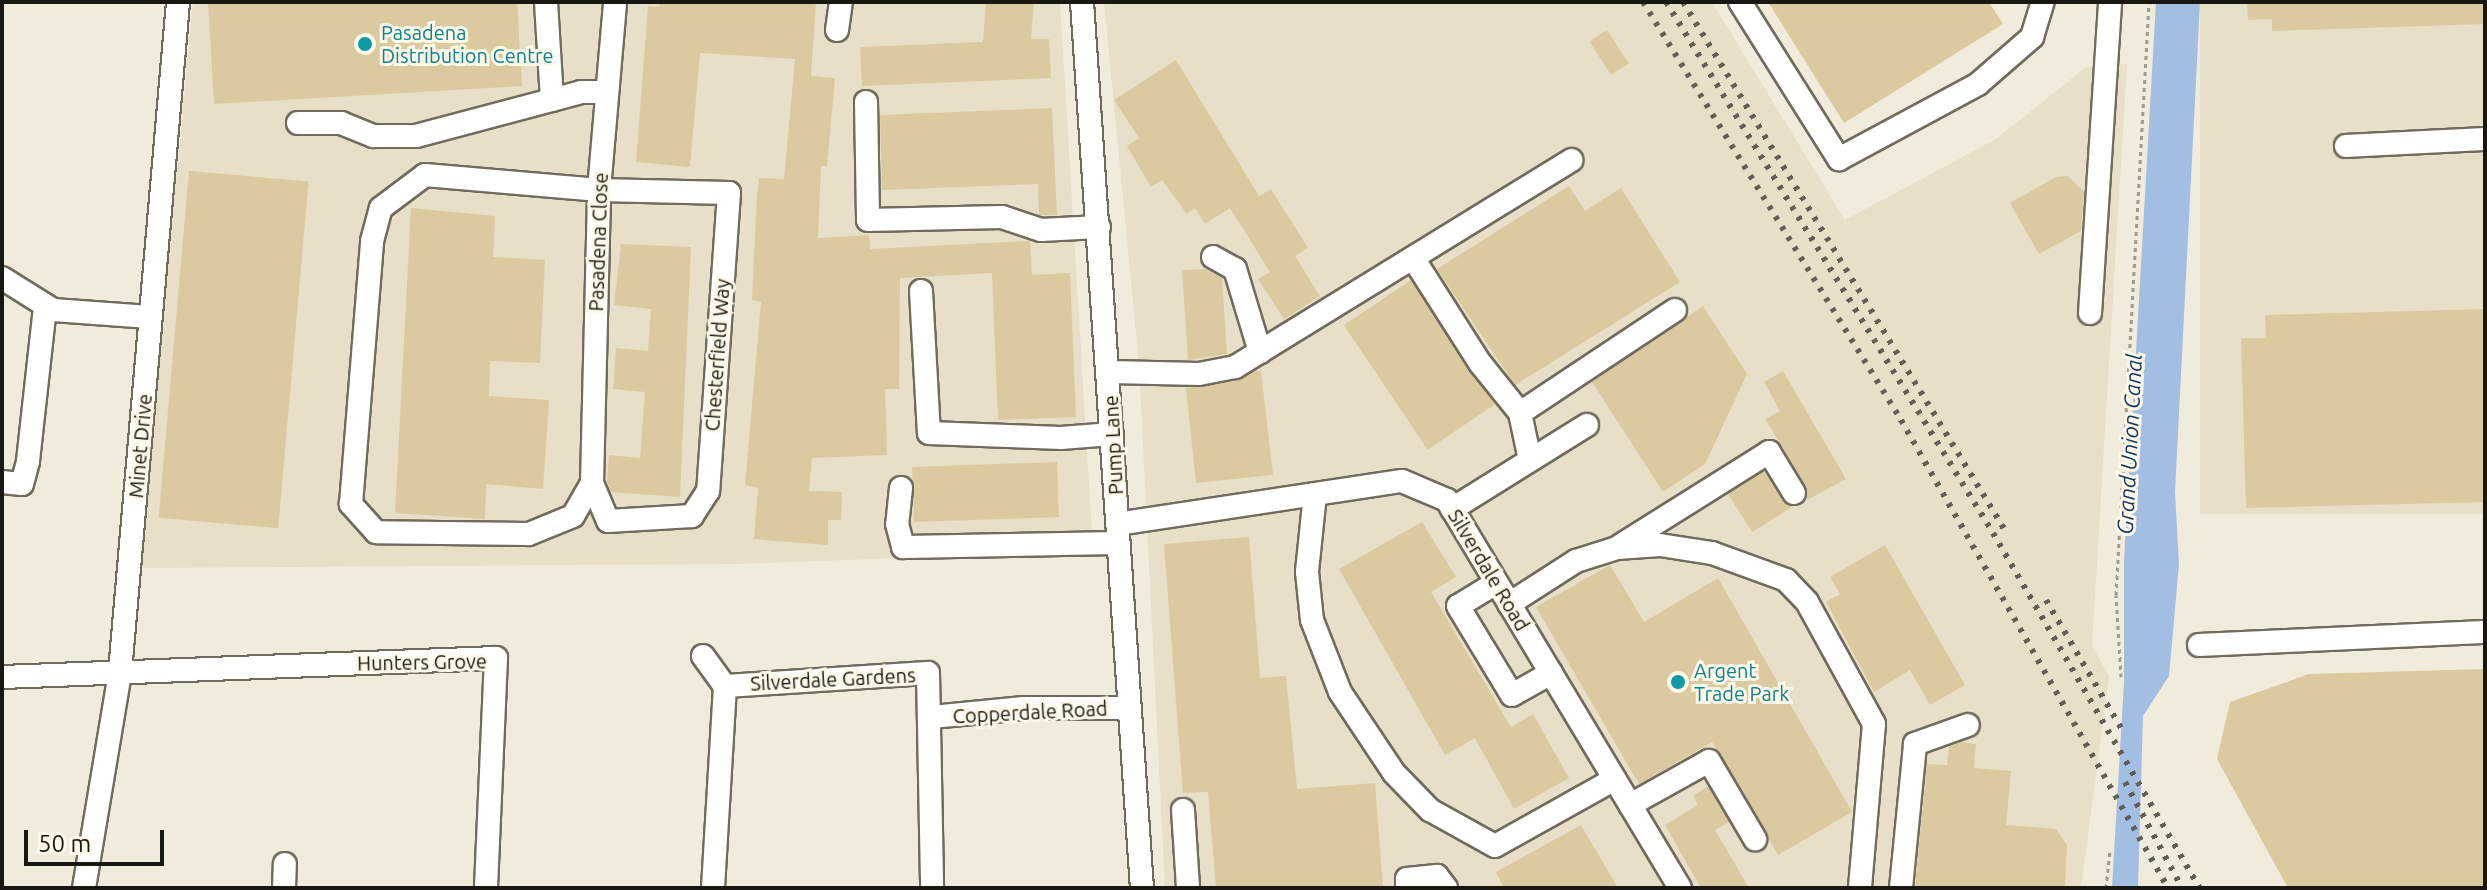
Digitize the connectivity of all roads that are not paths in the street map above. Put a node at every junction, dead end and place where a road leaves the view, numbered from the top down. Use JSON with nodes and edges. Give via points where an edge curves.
{"nodes":[{"id":1,"x":178,"y":2,"type":"edge"},
{"id":2,"x":546,"y":2,"type":"edge"},
{"id":3,"x":615,"y":2,"type":"edge"},
{"id":4,"x":841,"y":2,"type":"edge"},
{"id":5,"x":1082,"y":2,"type":"edge"},
{"id":6,"x":1740,"y":2,"type":"edge"},
{"id":7,"x":2043,"y":2,"type":"edge"},
{"id":8,"x":2110,"y":2,"type":"edge"},
{"id":9,"x":837,"y":30,"type":"dead end"},
{"id":10,"x":607,"y":92,"type":"junction"},
{"id":11,"x":552,"y":100,"type":"junction"},
{"id":12,"x":866,"y":102,"type":"dead end"},
{"id":13,"x":298,"y":123,"type":"dead end"},
{"id":14,"x":2485,"y":139,"type":"edge"},
{"id":15,"x":2346,"y":146,"type":"dead end"},
{"id":16,"x":1572,"y":160,"type":"dead end"},
{"id":17,"x":599,"y":190,"type":"junction"},
{"id":18,"x":1099,"y":227,"type":"junction"},
{"id":19,"x":1213,"y":257,"type":"dead end"},
{"id":20,"x":1413,"y":258,"type":"junction"},
{"id":21,"x":2,"y":278,"type":"edge"},
{"id":22,"x":921,"y":291,"type":"dead end"},
{"id":23,"x":45,"y":307,"type":"junction"},
{"id":24,"x":1675,"y":310,"type":"dead end"},
{"id":25,"x":2090,"y":313,"type":"dead end"},
{"id":26,"x":150,"y":317,"type":"junction"},
{"id":27,"x":1260,"y":352,"type":"junction"},
{"id":28,"x":1110,"y":372,"type":"junction"},
{"id":29,"x":1520,"y":413,"type":"junction"},
{"id":30,"x":1587,"y":425,"type":"dead end"},
{"id":31,"x":1112,"y":434,"type":"junction"},
{"id":32,"x":1530,"y":460,"type":"junction"},
{"id":33,"x":2,"y":482,"type":"edge"},
{"id":34,"x":592,"y":483,"type":"junction"},
{"id":35,"x":901,"y":488,"type":"dead end"},
{"id":36,"x":1794,"y":493,"type":"dead end"},
{"id":37,"x":1315,"y":494,"type":"junction"},
{"id":38,"x":1452,"y":509,"type":"junction"},
{"id":39,"x":1117,"y":533,"type":"junction"},
{"id":40,"x":1617,"y":548,"type":"junction"},
{"id":41,"x":1496,"y":583,"type":"junction"},
{"id":42,"x":1509,"y":604,"type":"junction"},
{"id":43,"x":2485,"y":632,"type":"edge"},
{"id":44,"x":2199,"y":645,"type":"dead end"},
{"id":45,"x":703,"y":656,"type":"dead end"},
{"id":46,"x":120,"y":672,"type":"junction"},
{"id":47,"x":1551,"y":673,"type":"junction"},
{"id":48,"x":2,"y":677,"type":"edge"},
{"id":49,"x":725,"y":686,"type":"junction"},
{"id":50,"x":1129,"y":708,"type":"junction"},
{"id":51,"x":932,"y":717,"type":"junction"},
{"id":52,"x":1968,"y":725,"type":"dead end"},
{"id":53,"x":1615,"y":779,"type":"junction"},
{"id":54,"x":1630,"y":805,"type":"junction"},
{"id":55,"x":1183,"y":810,"type":"dead end"},
{"id":56,"x":1755,"y":839,"type":"dead end"},
{"id":57,"x":285,"y":864,"type":"dead end"},
{"id":58,"x":84,"y":888,"type":"edge"},
{"id":59,"x":284,"y":888,"type":"edge"},
{"id":60,"x":486,"y":888,"type":"edge"},
{"id":61,"x":713,"y":888,"type":"edge"},
{"id":62,"x":932,"y":888,"type":"edge"},
{"id":63,"x":1142,"y":888,"type":"edge"},
{"id":64,"x":1188,"y":888,"type":"edge"},
{"id":65,"x":1407,"y":888,"type":"edge"},
{"id":66,"x":1446,"y":888,"type":"edge"},
{"id":67,"x":1680,"y":888,"type":"edge"},
{"id":68,"x":1860,"y":888,"type":"edge"},
{"id":69,"x":1901,"y":888,"type":"edge"}],
"edges":[{"from":1,"to":26,"type":"street","name":"Minet Drive"},
{"from":2,"to":11,"type":"street"},
{"from":3,"to":10,"type":"street","name":"Pasadena Close"},
{"from":4,"to":9,"type":"street"},
{"from":5,"to":18,"type":"street","name":"Pump Lane"},
{"from":6,"to":7,"type":"street","via":[[1839,159],[1978,84],[2032,37]]},
{"from":8,"to":25,"type":"street"},
{"from":10,"to":11,"type":"street"},
{"from":10,"to":17,"type":"street","name":"Pasadena Close"},
{"from":11,"to":13,"type":"street","via":[[416,136],[373,136],[341,123]]},
{"from":12,"to":18,"type":"street","via":[[868,220],[1002,217],[1041,230]]},
{"from":14,"to":15,"type":"street"},
{"from":16,"to":20,"type":"street"},
{"from":17,"to":34,"type":"street","name":"Pasadena Close"},
{"from":17,"to":34,"type":"street","name":"Chesterfield Way","via":[[729,193],[708,491],[692,516],[608,521]]},
{"from":17,"to":34,"type":"street","via":[[425,175],[381,208],[372,241],[351,504],[376,532],[529,534],[573,516]]},
{"from":18,"to":28,"type":"street","name":"Pump Lane"},
{"from":19,"to":27,"type":"street","via":[[1235,269]]},
{"from":20,"to":27,"type":"street"},
{"from":20,"to":29,"type":"street","via":[[1480,363]]},
{"from":21,"to":23,"type":"street"},
{"from":22,"to":31,"type":"street","via":[[929,433],[1061,438]]},
{"from":23,"to":26,"type":"street"},
{"from":23,"to":33,"type":"street","via":[[28,461],[22,484]]},
{"from":24,"to":29,"type":"street"},
{"from":26,"to":46,"type":"street","name":"Minet Drive"},
{"from":27,"to":28,"type":"street","via":[[1235,367],[1199,374]]},
{"from":28,"to":31,"type":"street","name":"Pump Lane"},
{"from":29,"to":32,"type":"street"},
{"from":30,"to":32,"type":"street"},
{"from":31,"to":39,"type":"street","name":"Pump Lane"},
{"from":32,"to":38,"type":"street"},
{"from":35,"to":39,"type":"street","name":"Silverdale Road","via":[[897,524],[903,547]]},
{"from":36,"to":40,"type":"street","via":[[1769,452]]},
{"from":37,"to":38,"type":"street","name":"Silverdale Road","via":[[1402,481],[1447,500]]},
{"from":37,"to":39,"type":"street","name":"Silverdale Road"},
{"from":37,"to":53,"type":"street","via":[[1307,572],[1312,620],[1340,692],[1394,773],[1430,810],[1495,846]]},
{"from":38,"to":41,"type":"street","name":"Silverdale Road"},
{"from":39,"to":50,"type":"street","name":"Pump Lane"},
{"from":40,"to":42,"type":"street","via":[[1576,561]]},
{"from":40,"to":68,"type":"street","via":[[1660,545],[1712,553],[1777,576],[1807,602],[1874,724]]},
{"from":41,"to":42,"type":"street","name":"Silverdale Road"},
{"from":41,"to":47,"type":"street","via":[[1458,606],[1512,695]]},
{"from":42,"to":47,"type":"street","name":"Silverdale Road"},
{"from":43,"to":44,"type":"street"},
{"from":45,"to":49,"type":"street"},
{"from":46,"to":48,"type":"street"},
{"from":46,"to":58,"type":"street","name":"Minet Drive"},
{"from":46,"to":60,"type":"street","name":"Hunters Grove","via":[[496,658]]},
{"from":47,"to":53,"type":"street","name":"Silverdale Road"},
{"from":49,"to":51,"type":"street","name":"Silverdale Gardens","via":[[928,673]]},
{"from":49,"to":61,"type":"street","name":"Silverdale Gardens"},
{"from":50,"to":51,"type":"street","name":"Copperdale Road","via":[[1024,708]]},
{"from":50,"to":63,"type":"street","name":"Pump Lane"},
{"from":51,"to":62,"type":"street","name":"Silverdale Gardens"},
{"from":52,"to":69,"type":"street","via":[[1915,744]]},
{"from":53,"to":54,"type":"street","name":"Silverdale Road"},
{"from":54,"to":56,"type":"street","via":[[1709,761]]},
{"from":54,"to":67,"type":"street","name":"Silverdale Road"},
{"from":55,"to":64,"type":"street"},
{"from":57,"to":59,"type":"street"},
{"from":65,"to":66,"type":"street","via":[[1407,879],[1437,876]]}]}
